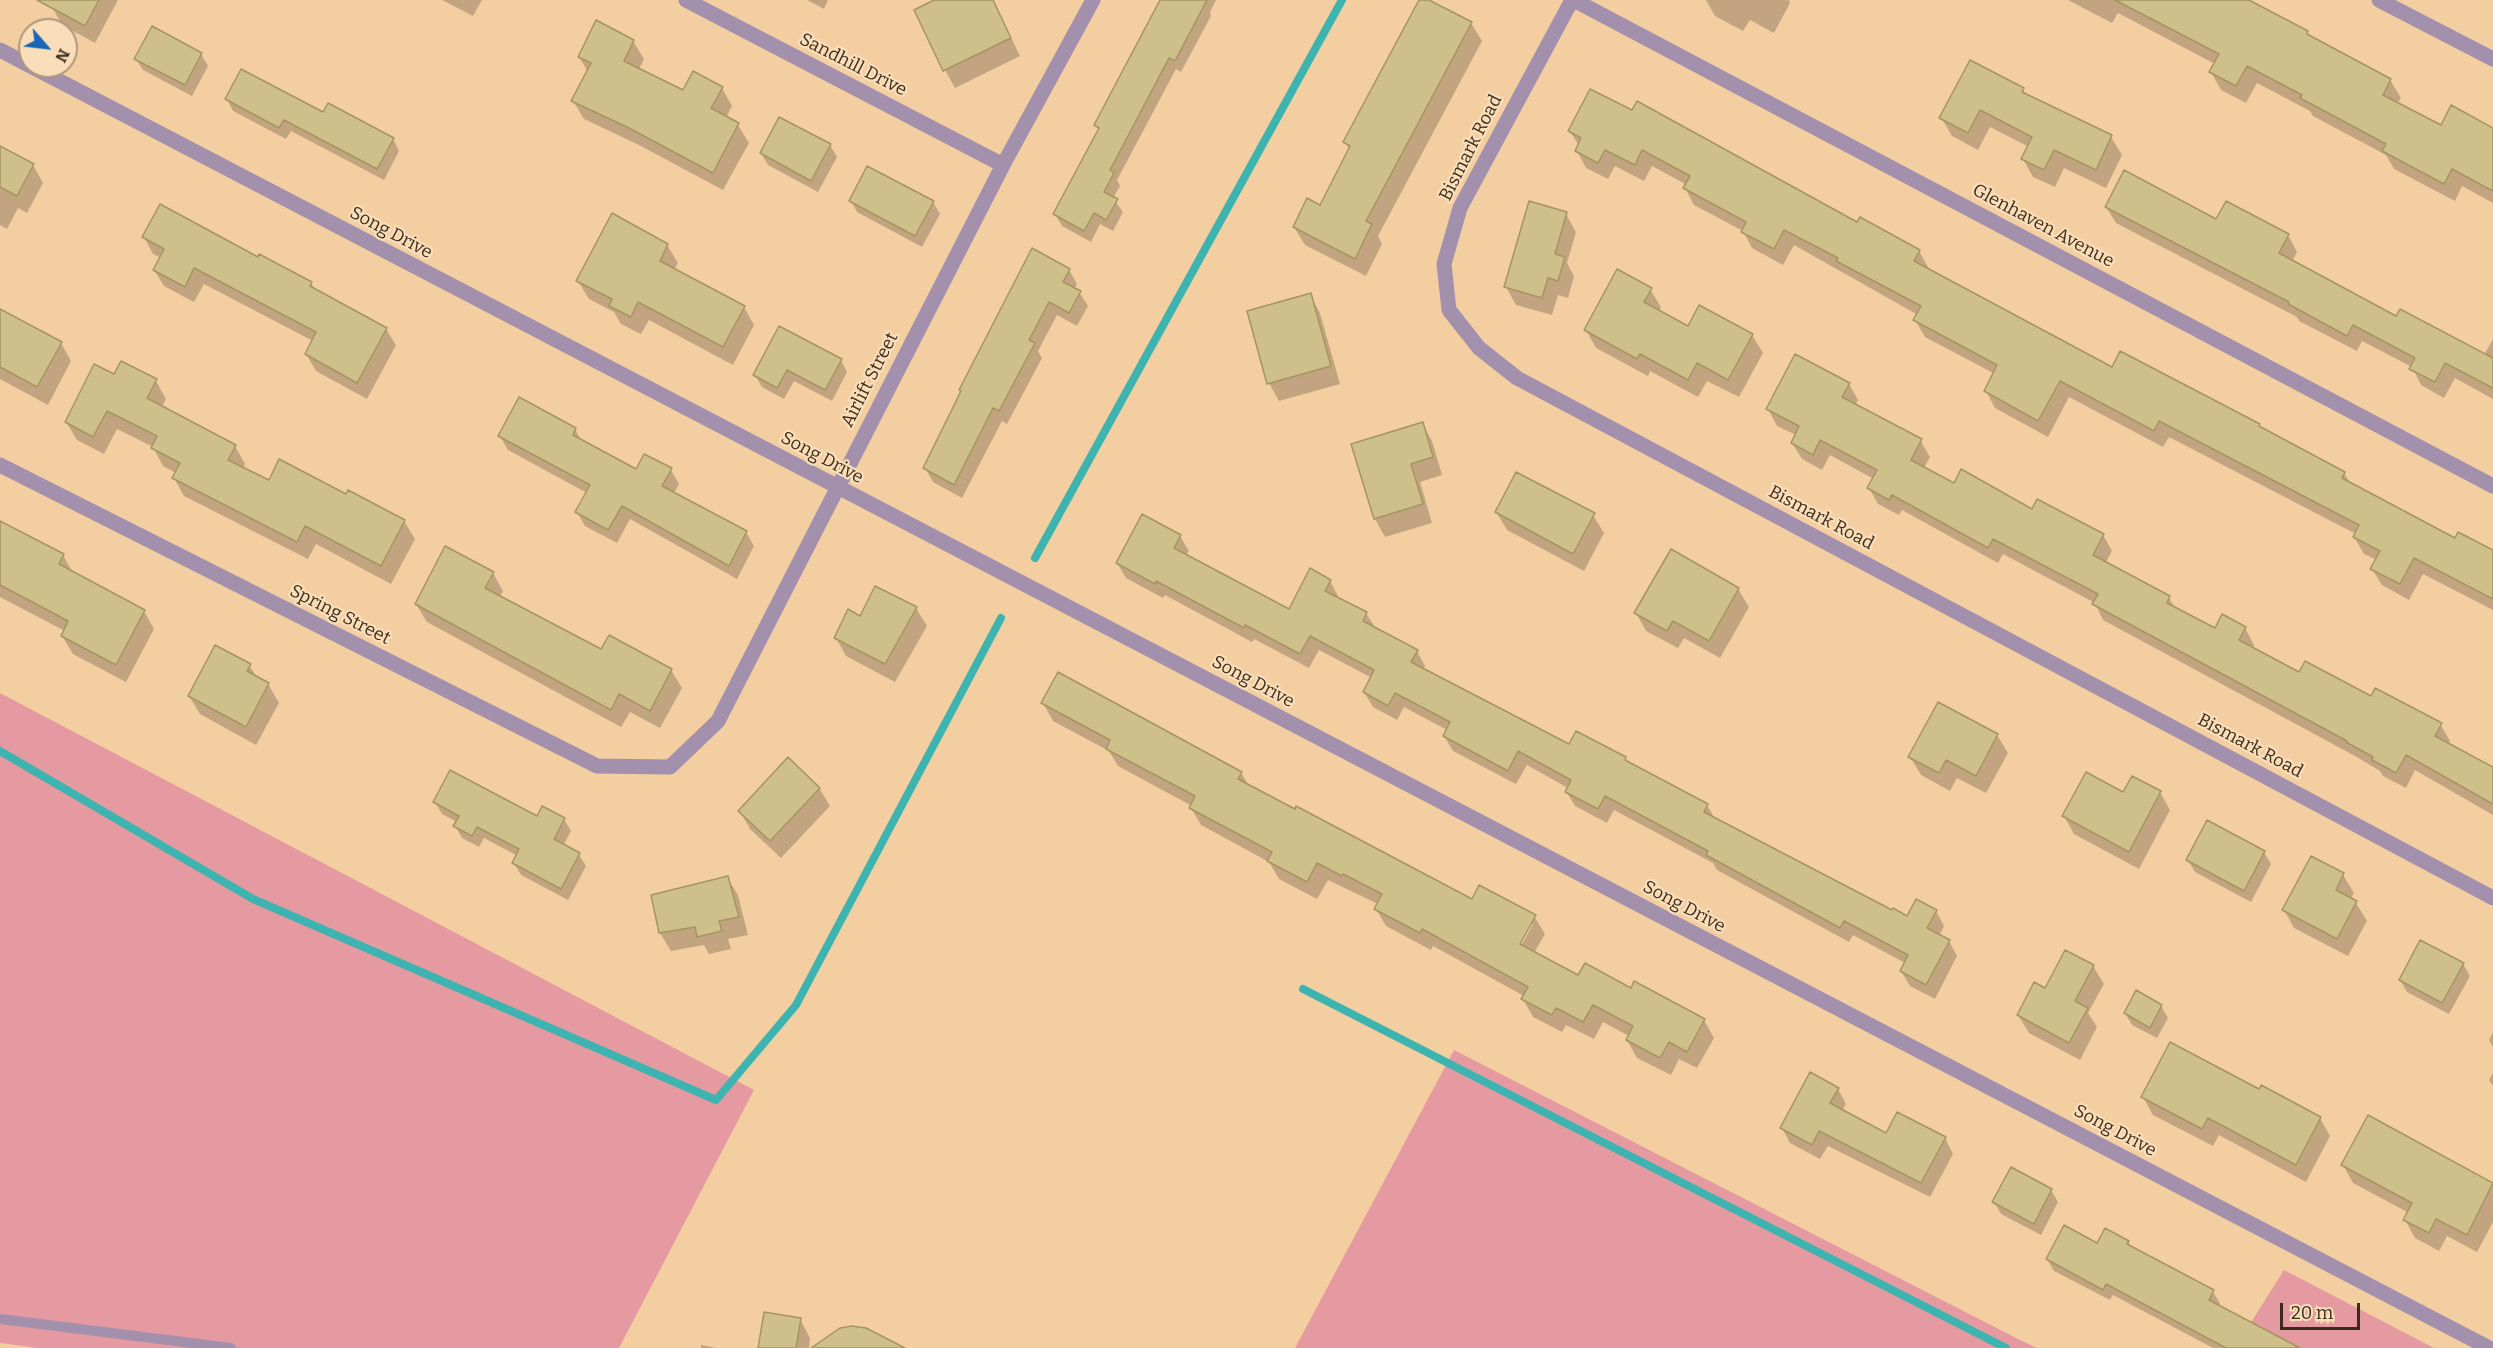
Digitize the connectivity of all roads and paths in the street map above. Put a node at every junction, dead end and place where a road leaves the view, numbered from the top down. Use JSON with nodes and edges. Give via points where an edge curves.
{"nodes":[{"id":1,"x":686,"y":0,"type":"edge"},
{"id":2,"x":1093,"y":0,"type":"edge"},
{"id":3,"x":1573,"y":0,"type":"edge"},
{"id":4,"x":2379,"y":0,"type":"edge"},
{"id":5,"x":0,"y":50,"type":"edge"},
{"id":6,"x":2493,"y":59,"type":"edge"},
{"id":7,"x":1003,"y":165,"type":"junction"},
{"id":8,"x":0,"y":465,"type":"edge"},
{"id":9,"x":2493,"y":486,"type":"edge"},
{"id":10,"x":837,"y":487,"type":"junction"},
{"id":11,"x":670,"y":767,"type":"joint"},
{"id":12,"x":2493,"y":898,"type":"edge"},
{"id":13,"x":0,"y":1319,"type":"edge"},
{"id":14,"x":231,"y":1348,"type":"edge"},
{"id":15,"x":2489,"y":1348,"type":"edge"}],
"edges":[{"from":1,"to":7,"type":"street","name":"Sandhill Drive"},
{"from":2,"to":7,"type":"street","name":"Airlift Street"},
{"from":3,"to":9,"type":"street","name":"Glenhaven Avenue"},
{"from":3,"to":12,"type":"street","name":"Bismark Road","via":[[1460,208],[1444,264],[1449,310],[1479,348],[1517,378]]},
{"from":4,"to":6,"type":"street"},
{"from":5,"to":10,"type":"street","name":"Song Drive"},
{"from":7,"to":10,"type":"street","name":"Airlift Street"},
{"from":8,"to":11,"type":"street","name":"Spring Street","via":[[597,766]]},
{"from":10,"to":11,"type":"street","name":"Airlift Street","via":[[718,721]]},
{"from":10,"to":15,"type":"street","name":"Song Drive"},
{"from":13,"to":14,"type":"lane"}]}
